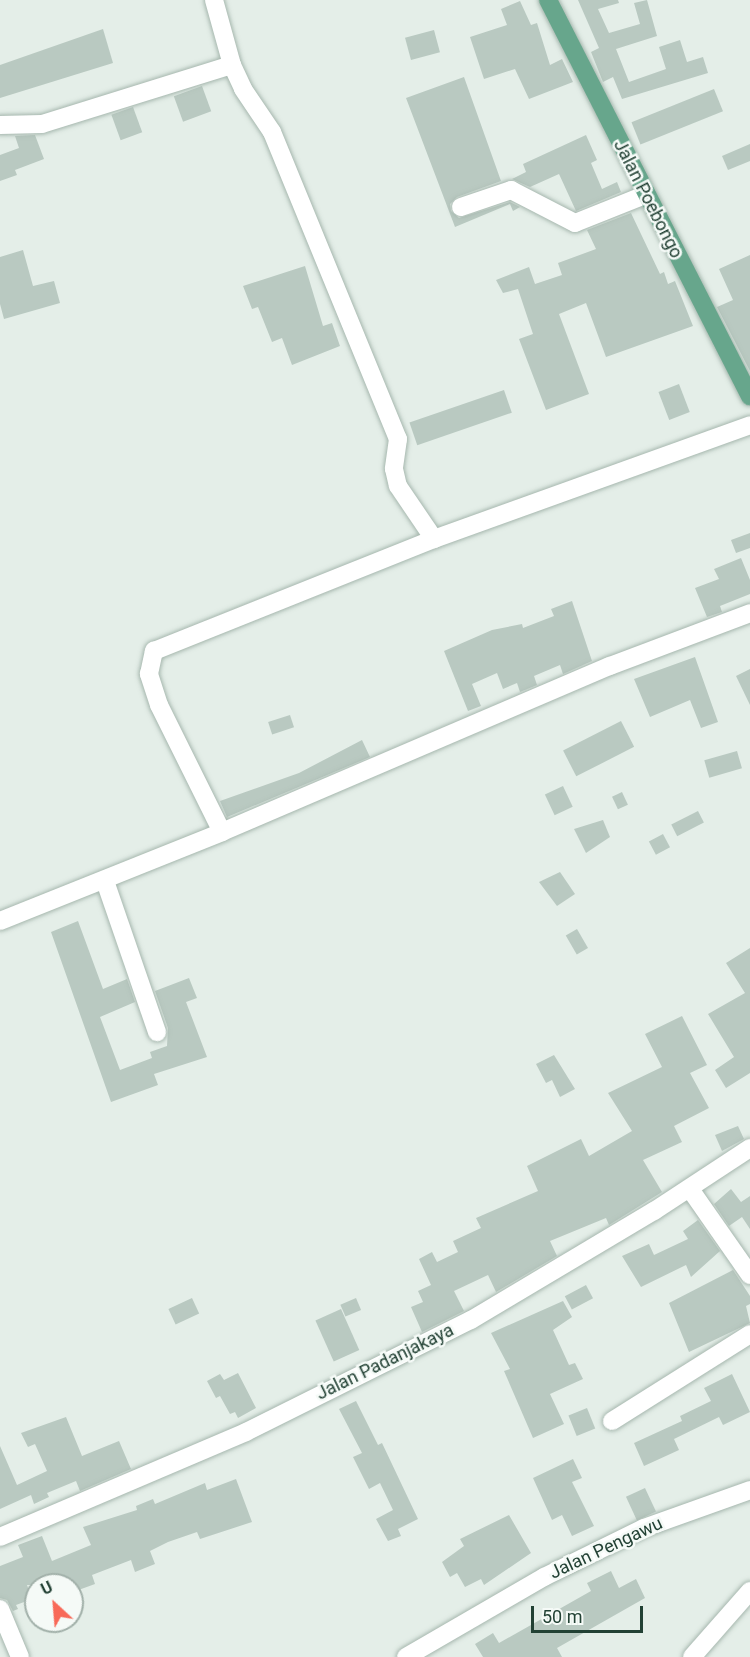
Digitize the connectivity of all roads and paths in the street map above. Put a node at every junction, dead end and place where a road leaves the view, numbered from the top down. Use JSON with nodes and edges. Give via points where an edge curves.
{"nodes":[{"id":1,"x":214,"y":0,"type":"edge"},
{"id":2,"x":548,"y":0,"type":"edge"},
{"id":3,"x":232,"y":66,"type":"junction"},
{"id":4,"x":0,"y":126,"type":"edge"},
{"id":5,"x":645,"y":195,"type":"junction"},
{"id":6,"x":461,"y":207,"type":"dead end"},
{"id":7,"x":750,"y":396,"type":"edge"},
{"id":8,"x":750,"y":425,"type":"edge"},
{"id":9,"x":434,"y":539,"type":"junction"},
{"id":10,"x":750,"y":613,"type":"edge"},
{"id":11,"x":222,"y":832,"type":"junction"},
{"id":12,"x":105,"y":880,"type":"junction"},
{"id":13,"x":0,"y":921,"type":"edge"},
{"id":14,"x":158,"y":1032,"type":"dead end"},
{"id":15,"x":750,"y":1148,"type":"edge"},
{"id":16,"x":690,"y":1189,"type":"junction"},
{"id":17,"x":750,"y":1275,"type":"edge"},
{"id":18,"x":750,"y":1334,"type":"edge"},
{"id":19,"x":612,"y":1421,"type":"dead end"},
{"id":20,"x":750,"y":1490,"type":"edge"},
{"id":21,"x":0,"y":1537,"type":"edge"},
{"id":22,"x":750,"y":1591,"type":"edge"},
{"id":23,"x":0,"y":1609,"type":"edge"},
{"id":24,"x":425,"y":1652,"type":"edge"},
{"id":25,"x":20,"y":1657,"type":"edge"},
{"id":26,"x":406,"y":1657,"type":"edge"},
{"id":27,"x":692,"y":1657,"type":"edge"}],
"edges":[{"from":1,"to":3,"type":"street"},
{"from":2,"to":5,"type":"main road","name":"Jalan Poebongo"},
{"from":3,"to":4,"type":"street","via":[[42,124]]},
{"from":3,"to":9,"type":"street","via":[[272,132],[398,439],[394,469],[399,486]]},
{"from":5,"to":6,"type":"street","via":[[575,223],[512,190]]},
{"from":5,"to":7,"type":"main road","name":"Jalan Poebongo"},
{"from":8,"to":9,"type":"street"},
{"from":9,"to":11,"type":"street","via":[[154,651],[149,674],[159,705]]},
{"from":10,"to":11,"type":"street","via":[[610,666]]},
{"from":11,"to":12,"type":"street"},
{"from":12,"to":13,"type":"street"},
{"from":12,"to":14,"type":"street"},
{"from":15,"to":16,"type":"street","name":"Jalan Padanjakaya"},
{"from":16,"to":17,"type":"street"},
{"from":16,"to":21,"type":"street","name":"Jalan Padanjakaya","via":[[471,1320],[246,1432]]},
{"from":18,"to":19,"type":"street"},
{"from":20,"to":24,"type":"street","name":"Jalan Pengawu","via":[[644,1528],[544,1577]]},
{"from":22,"to":27,"type":"street"},
{"from":23,"to":25,"type":"street"},
{"from":24,"to":26,"type":"street","name":"Jalan Pengawu"}]}
